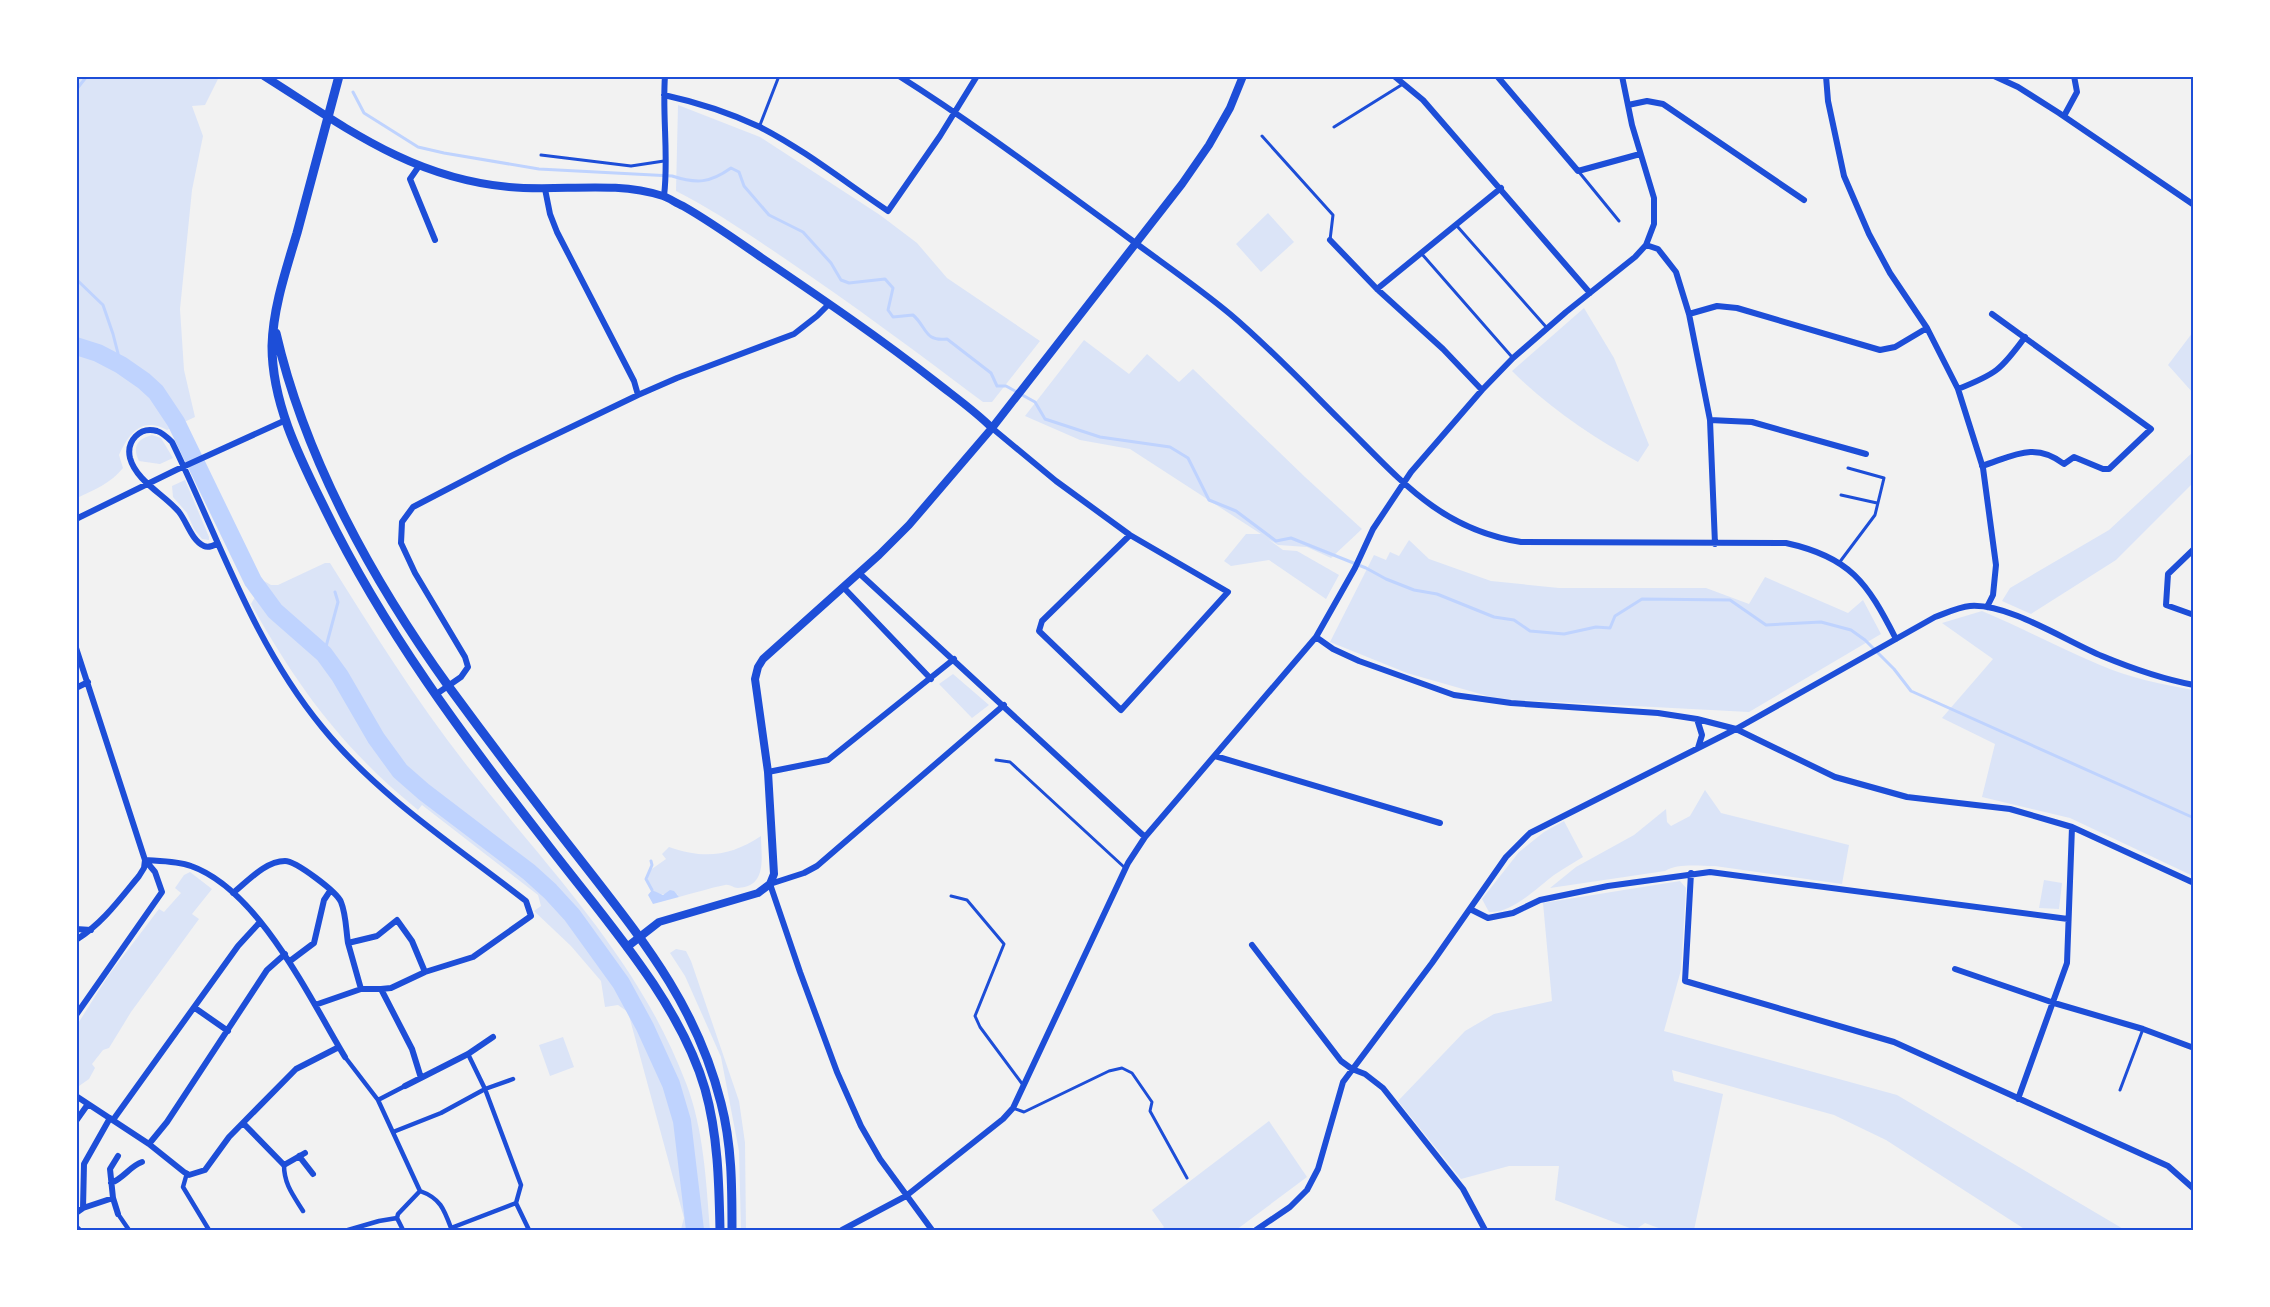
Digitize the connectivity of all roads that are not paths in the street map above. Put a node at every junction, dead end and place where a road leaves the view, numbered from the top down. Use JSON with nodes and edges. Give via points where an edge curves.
{"nodes":[{"id":1,"x":264,"y":76,"type":"edge"},
{"id":2,"x":339,"y":76,"type":"edge"},
{"id":3,"x":665,"y":76,"type":"edge"},
{"id":4,"x":779,"y":76,"type":"edge"},
{"id":5,"x":899,"y":76,"type":"edge"},
{"id":6,"x":976,"y":76,"type":"edge"},
{"id":7,"x":1243,"y":76,"type":"edge"},
{"id":8,"x":1394,"y":76,"type":"edge"},
{"id":9,"x":1497,"y":76,"type":"edge"},
{"id":10,"x":1622,"y":76,"type":"edge"},
{"id":11,"x":1826,"y":76,"type":"edge"},
{"id":12,"x":1994,"y":76,"type":"edge"},
{"id":13,"x":2074,"y":76,"type":"edge"},
{"id":14,"x":1403,"y":84,"type":"junction"},
{"id":15,"x":664,"y":95,"type":"junction"},
{"id":16,"x":1628,"y":105,"type":"junction"},
{"id":17,"x":956,"y":112,"type":"junction"},
{"id":18,"x":2064,"y":116,"type":"junction"},
{"id":19,"x":328,"y":119,"type":"junction"},
{"id":20,"x":759,"y":127,"type":"junction"},
{"id":21,"x":1334,"y":127,"type":"dead end"},
{"id":22,"x":1262,"y":136,"type":"dead end"},
{"id":23,"x":1640,"y":154,"type":"junction"},
{"id":24,"x":541,"y":155,"type":"dead end"},
{"id":25,"x":666,"y":160,"type":"junction"},
{"id":26,"x":419,"y":166,"type":"junction"},
{"id":27,"x":1578,"y":171,"type":"junction"},
{"id":28,"x":1501,"y":188,"type":"junction"},
{"id":29,"x":545,"y":189,"type":"junction"},
{"id":30,"x":664,"y":196,"type":"junction"},
{"id":31,"x":1804,"y":200,"type":"dead end"},
{"id":32,"x":2193,"y":205,"type":"edge"},
{"id":33,"x":1619,"y":221,"type":"dead end"},
{"id":34,"x":1456,"y":225,"type":"junction"},
{"id":35,"x":435,"y":240,"type":"dead end"},
{"id":36,"x":1330,"y":240,"type":"joint"},
{"id":37,"x":1137,"y":244,"type":"junction"},
{"id":38,"x":1646,"y":245,"type":"junction"},
{"id":39,"x":1421,"y":253,"type":"junction"},
{"id":40,"x":1377,"y":290,"type":"junction"},
{"id":41,"x":1590,"y":292,"type":"junction"},
{"id":42,"x":829,"y":304,"type":"junction"},
{"id":43,"x":1689,"y":314,"type":"junction"},
{"id":44,"x":1992,"y":314,"type":"dead end"},
{"id":45,"x":275,"y":327,"type":"junction"},
{"id":46,"x":1547,"y":328,"type":"junction"},
{"id":47,"x":1928,"y":328,"type":"junction"},
{"id":48,"x":2025,"y":337,"type":"junction"},
{"id":49,"x":1513,"y":358,"type":"junction"},
{"id":50,"x":1958,"y":389,"type":"junction"},
{"id":51,"x":1482,"y":390,"type":"junction"},
{"id":52,"x":638,"y":395,"type":"junction"},
{"id":53,"x":301,"y":415,"type":"junction"},
{"id":54,"x":286,"y":420,"type":"junction"},
{"id":55,"x":1710,"y":420,"type":"junction"},
{"id":56,"x":992,"y":428,"type":"junction"},
{"id":57,"x":1866,"y":454,"type":"dead end"},
{"id":58,"x":1982,"y":466,"type":"junction"},
{"id":59,"x":1848,"y":468,"type":"dead end"},
{"id":60,"x":1403,"y":483,"type":"junction"},
{"id":61,"x":149,"y":484,"type":"junction"},
{"id":62,"x":1841,"y":495,"type":"dead end"},
{"id":63,"x":1877,"y":503,"type":"junction"},
{"id":64,"x":76,"y":519,"type":"edge"},
{"id":65,"x":1130,"y":535,"type":"junction"},
{"id":66,"x":217,"y":544,"type":"junction"},
{"id":67,"x":1714,"y":544,"type":"junction"},
{"id":68,"x":2193,"y":549,"type":"edge"},
{"id":69,"x":1839,"y":563,"type":"junction"},
{"id":70,"x":860,"y":574,"type":"junction"},
{"id":71,"x":844,"y":588,"type":"junction"},
{"id":72,"x":1987,"y":607,"type":"junction"},
{"id":73,"x":2193,"y":615,"type":"edge"},
{"id":74,"x":1316,"y":637,"type":"junction"},
{"id":75,"x":1896,"y":639,"type":"junction"},
{"id":76,"x":76,"y":648,"type":"edge"},
{"id":77,"x":954,"y":659,"type":"junction"},
{"id":78,"x":931,"y":679,"type":"junction"},
{"id":79,"x":88,"y":682,"type":"junction"},
{"id":80,"x":2193,"y":685,"type":"edge"},
{"id":81,"x":448,"y":686,"type":"junction"},
{"id":82,"x":76,"y":688,"type":"edge"},
{"id":83,"x":435,"y":695,"type":"junction"},
{"id":84,"x":1004,"y":705,"type":"junction"},
{"id":85,"x":1697,"y":719,"type":"junction"},
{"id":86,"x":1736,"y":729,"type":"junction"},
{"id":87,"x":1698,"y":748,"type":"junction"},
{"id":88,"x":1215,"y":756,"type":"junction"},
{"id":89,"x":996,"y":760,"type":"dead end"},
{"id":90,"x":768,"y":772,"type":"junction"},
{"id":91,"x":1440,"y":823,"type":"dead end"},
{"id":92,"x":2072,"y":827,"type":"junction"},
{"id":93,"x":1146,"y":837,"type":"junction"},
{"id":94,"x":145,"y":860,"type":"junction"},
{"id":95,"x":1126,"y":868,"type":"junction"},
{"id":96,"x":1691,"y":873,"type":"junction"},
{"id":97,"x":2193,"y":883,"type":"edge"},
{"id":98,"x":770,"y":884,"type":"junction"},
{"id":99,"x":330,"y":891,"type":"junction"},
{"id":100,"x":233,"y":893,"type":"junction"},
{"id":101,"x":951,"y":896,"type":"dead end"},
{"id":102,"x":1470,"y":909,"type":"junction"},
{"id":103,"x":2068,"y":919,"type":"junction"},
{"id":104,"x":260,"y":922,"type":"junction"},
{"id":105,"x":76,"y":929,"type":"edge"},
{"id":106,"x":92,"y":930,"type":"junction"},
{"id":107,"x":640,"y":936,"type":"junction"},
{"id":108,"x":76,"y":940,"type":"edge"},
{"id":109,"x":348,"y":943,"type":"junction"},
{"id":110,"x":1252,"y":945,"type":"dead end"},
{"id":111,"x":627,"y":947,"type":"junction"},
{"id":112,"x":285,"y":954,"type":"junction"},
{"id":113,"x":290,"y":961,"type":"junction"},
{"id":114,"x":1955,"y":969,"type":"dead end"},
{"id":115,"x":425,"y":972,"type":"junction"},
{"id":116,"x":361,"y":989,"type":"junction"},
{"id":117,"x":381,"y":989,"type":"junction"},
{"id":118,"x":2054,"y":1003,"type":"junction"},
{"id":119,"x":315,"y":1005,"type":"junction"},
{"id":120,"x":195,"y":1008,"type":"junction"},
{"id":121,"x":76,"y":1015,"type":"edge"},
{"id":122,"x":2142,"y":1029,"type":"junction"},
{"id":123,"x":228,"y":1031,"type":"junction"},
{"id":124,"x":493,"y":1037,"type":"dead end"},
{"id":125,"x":339,"y":1047,"type":"junction"},
{"id":126,"x":2193,"y":1048,"type":"edge"},
{"id":127,"x":468,"y":1054,"type":"junction"},
{"id":128,"x":345,"y":1057,"type":"joint"},
{"id":129,"x":1352,"y":1069,"type":"junction"},
{"id":130,"x":421,"y":1076,"type":"junction"},
{"id":131,"x":513,"y":1078,"type":"dead end"},
{"id":132,"x":405,"y":1086,"type":"joint"},
{"id":133,"x":1024,"y":1087,"type":"junction"},
{"id":134,"x":485,"y":1089,"type":"junction"},
{"id":135,"x":2120,"y":1090,"type":"dead end"},
{"id":136,"x":76,"y":1096,"type":"edge"},
{"id":137,"x":2018,"y":1099,"type":"junction"},
{"id":138,"x":378,"y":1100,"type":"junction"},
{"id":139,"x":88,"y":1104,"type":"junction"},
{"id":140,"x":1013,"y":1108,"type":"junction"},
{"id":141,"x":111,"y":1119,"type":"junction"},
{"id":142,"x":76,"y":1121,"type":"edge"},
{"id":143,"x":243,"y":1123,"type":"junction"},
{"id":144,"x":393,"y":1132,"type":"junction"},
{"id":145,"x":148,"y":1144,"type":"junction"},
{"id":146,"x":118,"y":1156,"type":"dead end"},
{"id":147,"x":76,"y":1160,"type":"edge"},
{"id":148,"x":142,"y":1162,"type":"dead end"},
{"id":149,"x":84,"y":1164,"type":"junction"},
{"id":150,"x":284,"y":1165,"type":"junction"},
{"id":151,"x":187,"y":1173,"type":"junction"},
{"id":152,"x":313,"y":1174,"type":"dead end"},
{"id":153,"x":1187,"y":1178,"type":"dead end"},
{"id":154,"x":111,"y":1183,"type":"junction"},
{"id":155,"x":2193,"y":1189,"type":"edge"},
{"id":156,"x":80,"y":1191,"type":"edge"},
{"id":157,"x":420,"y":1191,"type":"junction"},
{"id":158,"x":906,"y":1196,"type":"junction"},
{"id":159,"x":113,"y":1198,"type":"junction"},
{"id":160,"x":516,"y":1203,"type":"junction"},
{"id":161,"x":83,"y":1208,"type":"junction"},
{"id":162,"x":303,"y":1211,"type":"dead end"},
{"id":163,"x":76,"y":1213,"type":"edge"},
{"id":164,"x":118,"y":1214,"type":"joint"},
{"id":165,"x":397,"y":1218,"type":"junction"},
{"id":166,"x":76,"y":1226,"type":"edge"},
{"id":167,"x":451,"y":1229,"type":"edge"},
{"id":168,"x":80,"y":1230,"type":"edge"},
{"id":169,"x":129,"y":1230,"type":"edge"},
{"id":170,"x":208,"y":1230,"type":"edge"},
{"id":171,"x":348,"y":1230,"type":"edge"},
{"id":172,"x":403,"y":1230,"type":"edge"},
{"id":173,"x":529,"y":1230,"type":"edge"},
{"id":174,"x":720,"y":1230,"type":"edge"},
{"id":175,"x":732,"y":1230,"type":"edge"},
{"id":176,"x":842,"y":1230,"type":"edge"},
{"id":177,"x":932,"y":1230,"type":"edge"},
{"id":178,"x":1257,"y":1230,"type":"edge"},
{"id":179,"x":1485,"y":1230,"type":"edge"}],
"edges":[{"from":1,"to":19,"type":"main road"},
{"from":2,"to":19,"type":"main road"},
{"from":3,"to":15,"type":"street"},
{"from":4,"to":20,"type":"lane"},
{"from":5,"to":17,"type":"street"},
{"from":6,"to":17,"type":"street"},
{"from":7,"to":37,"type":"main road","via":[[1209,146]]},
{"from":8,"to":14,"type":"street"},
{"from":9,"to":27,"type":"street"},
{"from":10,"to":16,"type":"street"},
{"from":11,"to":47,"type":"street","via":[[1844,176],[1890,273]]},
{"from":12,"to":18,"type":"street"},
{"from":13,"to":18,"type":"street","via":[[2077,92]]},
{"from":14,"to":21,"type":"lane"},
{"from":14,"to":28,"type":"street","via":[[1423,100]]},
{"from":15,"to":20,"type":"street"},
{"from":15,"to":25,"type":"street"},
{"from":16,"to":23,"type":"street"},
{"from":16,"to":31,"type":"street","via":[[1647,101],[1663,104]]},
{"from":17,"to":20,"type":"street","via":[[888,211]]},
{"from":17,"to":37,"type":"street"},
{"from":18,"to":32,"type":"street"},
{"from":19,"to":26,"type":"main road"},
{"from":19,"to":45,"type":"main road","via":[[277,304]]},
{"from":22,"to":36,"type":"lane","via":[[1334,215]]},
{"from":23,"to":27,"type":"street"},
{"from":23,"to":38,"type":"street","via":[[1654,198],[1654,224]]},
{"from":24,"to":25,"type":"lane","via":[[631,166]]},
{"from":25,"to":30,"type":"street"},
{"from":26,"to":29,"type":"main road","via":[[455,178]]},
{"from":26,"to":35,"type":"street","via":[[410,180]]},
{"from":27,"to":33,"type":"lane"},
{"from":28,"to":34,"type":"street"},
{"from":28,"to":41,"type":"street"},
{"from":29,"to":30,"type":"main road","via":[[617,187]]},
{"from":29,"to":52,"type":"street","via":[[557,232]]},
{"from":30,"to":42,"type":"main road","via":[[702,217]]},
{"from":34,"to":39,"type":"street"},
{"from":34,"to":46,"type":"lane"},
{"from":36,"to":40,"type":"street"},
{"from":37,"to":56,"type":"main road"},
{"from":37,"to":60,"type":"street","via":[[1231,315]]},
{"from":38,"to":41,"type":"street"},
{"from":38,"to":43,"type":"street","via":[[1658,249],[1676,272]]},
{"from":39,"to":40,"type":"street"},
{"from":39,"to":49,"type":"lane"},
{"from":40,"to":51,"type":"street"},
{"from":41,"to":46,"type":"street"},
{"from":42,"to":52,"type":"street","via":[[794,334]]},
{"from":42,"to":56,"type":"main road","via":[[902,355]]},
{"from":43,"to":47,"type":"street","via":[[1717,306],[1737,308],[1880,350],[1895,347]]},
{"from":43,"to":55,"type":"street"},
{"from":44,"to":48,"type":"street"},
{"from":45,"to":53,"type":"main road"},
{"from":45,"to":54,"type":"main road","via":[[272,345]]},
{"from":46,"to":49,"type":"street"},
{"from":47,"to":50,"type":"street"},
{"from":48,"to":50,"type":"street","via":[[2006,364],[1990,376]]},
{"from":48,"to":58,"type":"street","via":[[2151,429],[2109,470],[2074,457],[2064,464],[2045,452],[2029,450]]},
{"from":49,"to":51,"type":"street"},
{"from":50,"to":58,"type":"street"},
{"from":51,"to":60,"type":"street"},
{"from":52,"to":81,"type":"street","via":[[425,500],[406,514],[402,543],[468,667]]},
{"from":53,"to":54,"type":"main road"},
{"from":53,"to":81,"type":"main road","via":[[351,531]]},
{"from":54,"to":61,"type":"street"},
{"from":54,"to":83,"type":"main road","via":[[343,545]]},
{"from":55,"to":57,"type":"street","via":[[1752,422]]},
{"from":55,"to":67,"type":"street"},
{"from":56,"to":65,"type":"street"},
{"from":56,"to":70,"type":"main road","via":[[909,525]]},
{"from":58,"to":72,"type":"street","via":[[1996,565],[1993,595]]},
{"from":59,"to":63,"type":"lane","via":[[1884,478]]},
{"from":60,"to":67,"type":"street","via":[[1453,520],[1494,537]]},
{"from":60,"to":74,"type":"street","via":[[1373,529]]},
{"from":61,"to":64,"type":"street"},
{"from":61,"to":66,"type":"street","via":[[178,512],[202,545]]},
{"from":61,"to":66,"type":"street","via":[[134,467],[129,450],[137,434],[155,430],[171,441]]},
{"from":62,"to":63,"type":"lane"},
{"from":63,"to":69,"type":"lane","via":[[1875,515]]},
{"from":65,"to":65,"type":"street","via":[[1227,591],[1121,710],[1039,631],[1042,621]]},
{"from":66,"to":115,"type":"street","via":[[264,642],[322,728],[379,784],[526,901],[531,916],[475,956]]},
{"from":67,"to":69,"type":"street","via":[[1786,543],[1815,550]]},
{"from":68,"to":73,"type":"street","via":[[2168,574],[2166,605]]},
{"from":69,"to":75,"type":"street","via":[[1873,596]]},
{"from":70,"to":71,"type":"main road"},
{"from":70,"to":77,"type":"street"},
{"from":71,"to":78,"type":"street"},
{"from":71,"to":90,"type":"main road","via":[[758,667],[755,679]]},
{"from":72,"to":75,"type":"street","via":[[1968,606],[1935,617]]},
{"from":72,"to":80,"type":"street","via":[[2102,656]]},
{"from":74,"to":85,"type":"street","via":[[1359,661],[1454,694]]},
{"from":74,"to":88,"type":"street"},
{"from":75,"to":86,"type":"street"},
{"from":76,"to":79,"type":"street"},
{"from":77,"to":78,"type":"street"},
{"from":77,"to":84,"type":"street"},
{"from":78,"to":90,"type":"street","via":[[828,760]]},
{"from":79,"to":82,"type":"street"},
{"from":79,"to":94,"type":"street"},
{"from":81,"to":83,"type":"street"},
{"from":81,"to":107,"type":"main road"},
{"from":83,"to":111,"type":"main road"},
{"from":84,"to":93,"type":"street"},
{"from":84,"to":98,"type":"street","via":[[817,866]]},
{"from":85,"to":86,"type":"street"},
{"from":85,"to":87,"type":"street","via":[[1702,735]]},
{"from":86,"to":87,"type":"street"},
{"from":86,"to":92,"type":"street","via":[[1835,777],[1908,797],[2010,809]]},
{"from":87,"to":102,"type":"street","via":[[1530,833],[1506,857]]},
{"from":88,"to":91,"type":"street"},
{"from":88,"to":93,"type":"street"},
{"from":89,"to":95,"type":"lane","via":[[1010,762]]},
{"from":90,"to":98,"type":"main road","via":[[774,874]]},
{"from":92,"to":97,"type":"street"},
{"from":92,"to":103,"type":"street"},
{"from":93,"to":95,"type":"street"},
{"from":94,"to":100,"type":"street","via":[[190,865]]},
{"from":94,"to":106,"type":"street","via":[[139,876]]},
{"from":94,"to":121,"type":"street","via":[[155,872],[162,892]]},
{"from":95,"to":133,"type":"street"},
{"from":96,"to":102,"type":"street","via":[[1540,900],[1513,913],[1488,918]]},
{"from":96,"to":103,"type":"street"},
{"from":96,"to":137,"type":"street","via":[[1685,981],[1894,1042]]},
{"from":98,"to":107,"type":"main road","via":[[758,893],[659,922]]},
{"from":98,"to":158,"type":"street","via":[[837,1072],[861,1126]]},
{"from":99,"to":100,"type":"street","via":[[308,871],[284,861],[265,868]]},
{"from":99,"to":109,"type":"street","via":[[340,900]]},
{"from":99,"to":113,"type":"street","via":[[324,900],[314,943]]},
{"from":100,"to":104,"type":"street"},
{"from":101,"to":133,"type":"lane","via":[[967,900],[1004,944],[975,1016]]},
{"from":102,"to":129,"type":"street"},
{"from":103,"to":118,"type":"street","via":[[2067,963]]},
{"from":104,"to":112,"type":"street"},
{"from":104,"to":120,"type":"street","via":[[238,946]]},
{"from":105,"to":106,"type":"street"},
{"from":106,"to":108,"type":"street"},
{"from":107,"to":111,"type":"main road"},
{"from":107,"to":175,"type":"main road","via":[[679,996],[716,1083],[728,1132]]},
{"from":109,"to":115,"type":"street","via":[[377,936],[398,920]]},
{"from":109,"to":116,"type":"street"},
{"from":110,"to":129,"type":"street","via":[[1341,1061]]},
{"from":111,"to":174,"type":"main road","via":[[669,1011],[704,1087],[714,1129]]},
{"from":112,"to":113,"type":"street"},
{"from":112,"to":123,"type":"street","via":[[267,970]]},
{"from":113,"to":119,"type":"street"},
{"from":114,"to":118,"type":"street"},
{"from":115,"to":117,"type":"street"},
{"from":116,"to":117,"type":"street"},
{"from":116,"to":119,"type":"street"},
{"from":117,"to":130,"type":"street","via":[[412,1049]]},
{"from":118,"to":122,"type":"street"},
{"from":118,"to":137,"type":"street"},
{"from":119,"to":125,"type":"street"},
{"from":120,"to":123,"type":"street"},
{"from":120,"to":141,"type":"street"},
{"from":122,"to":126,"type":"street"},
{"from":122,"to":135,"type":"lane"},
{"from":123,"to":145,"type":"street"},
{"from":124,"to":127,"type":"street"},
{"from":125,"to":128,"type":"street"},
{"from":125,"to":143,"type":"street","via":[[296,1069]]},
{"from":127,"to":130,"type":"street"},
{"from":127,"to":134,"type":"street"},
{"from":128,"to":138,"type":"street"},
{"from":129,"to":178,"type":"street","via":[[1343,1082],[1318,1169],[1307,1190],[1290,1208]]},
{"from":129,"to":179,"type":"street","via":[[1383,1088],[1463,1189]]},
{"from":130,"to":132,"type":"street"},
{"from":131,"to":134,"type":"street"},
{"from":132,"to":138,"type":"street"},
{"from":133,"to":140,"type":"street"},
{"from":134,"to":144,"type":"street","via":[[441,1113]]},
{"from":134,"to":160,"type":"street","via":[[521,1185]]},
{"from":136,"to":139,"type":"street"},
{"from":137,"to":155,"type":"street","via":[[2168,1166]]},
{"from":138,"to":144,"type":"street"},
{"from":139,"to":141,"type":"street"},
{"from":139,"to":142,"type":"street"},
{"from":140,"to":153,"type":"lane","via":[[1024,1112],[1122,1068],[1132,1073],[1152,1102],[1150,1111]]},
{"from":140,"to":158,"type":"street"},
{"from":141,"to":145,"type":"street"},
{"from":141,"to":149,"type":"street"},
{"from":143,"to":150,"type":"street"},
{"from":143,"to":151,"type":"street","via":[[205,1170]]},
{"from":144,"to":157,"type":"street"},
{"from":145,"to":151,"type":"street"},
{"from":146,"to":154,"type":"street","via":[[110,1169]]},
{"from":147,"to":149,"type":"street"},
{"from":148,"to":154,"type":"street"},
{"from":149,"to":156,"type":"street"},
{"from":150,"to":152,"type":"street","via":[[302,1155]]},
{"from":150,"to":162,"type":"street","via":[[288,1188]]},
{"from":151,"to":170,"type":"street","via":[[183,1187]]},
{"from":154,"to":159,"type":"street"},
{"from":156,"to":161,"type":"street"},
{"from":157,"to":165,"type":"street"},
{"from":157,"to":167,"type":"street","via":[[434,1196]]},
{"from":158,"to":176,"type":"street"},
{"from":158,"to":177,"type":"street"},
{"from":159,"to":161,"type":"street"},
{"from":159,"to":164,"type":"street"},
{"from":160,"to":167,"type":"street"},
{"from":160,"to":173,"type":"street"},
{"from":161,"to":163,"type":"street"},
{"from":164,"to":169,"type":"street"},
{"from":165,"to":171,"type":"street"},
{"from":165,"to":172,"type":"street"},
{"from":166,"to":168,"type":"street"}]}
